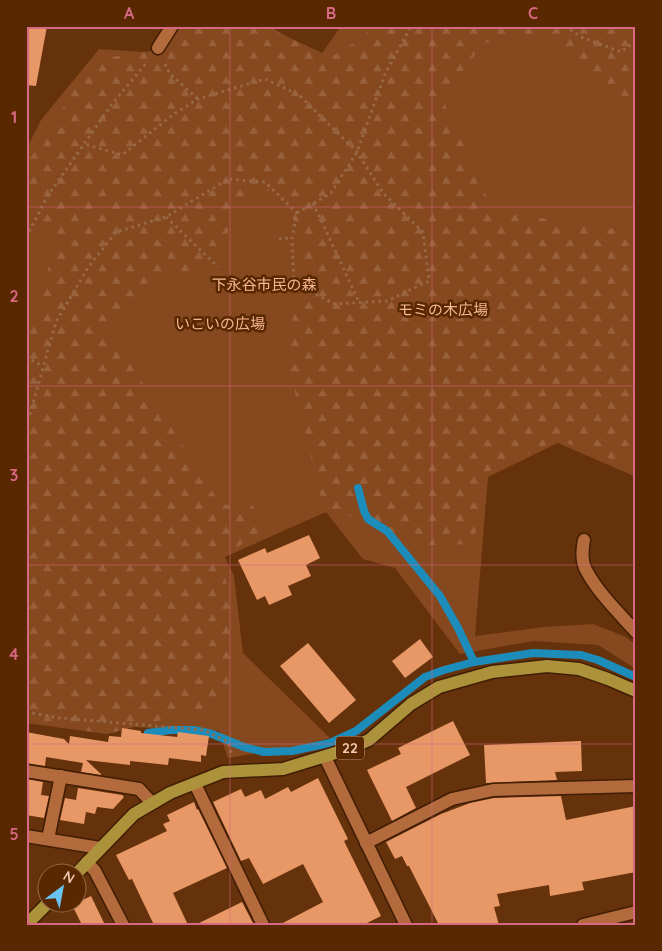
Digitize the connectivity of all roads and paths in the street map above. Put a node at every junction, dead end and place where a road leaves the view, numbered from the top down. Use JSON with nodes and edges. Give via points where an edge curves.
{"nodes":[{"id":1,"x":172,"y":26,"type":"edge"},
{"id":2,"x":412,"y":26,"type":"edge"},
{"id":3,"x":565,"y":26,"type":"edge"},
{"id":4,"x":636,"y":41,"type":"edge"},
{"id":5,"x":158,"y":48,"type":"junction"},
{"id":6,"x":198,"y":99,"type":"junction"},
{"id":7,"x":85,"y":144,"type":"junction"},
{"id":8,"x":357,"y":152,"type":"junction"},
{"id":9,"x":313,"y":203,"type":"junction"},
{"id":10,"x":297,"y":213,"type":"junction"},
{"id":11,"x":166,"y":217,"type":"junction"},
{"id":12,"x":26,"y":237,"type":"edge"},
{"id":13,"x":292,"y":238,"type":"junction"},
{"id":14,"x":279,"y":239,"type":"dead end"},
{"id":15,"x":218,"y":267,"type":"dead end"},
{"id":16,"x":359,"y":303,"type":"junction"},
{"id":17,"x":26,"y":357,"type":"edge"},
{"id":18,"x":43,"y":366,"type":"junction"},
{"id":19,"x":26,"y":420,"type":"edge"},
{"id":20,"x":584,"y":540,"type":"dead end"},
{"id":21,"x":636,"y":632,"type":"edge"},
{"id":22,"x":636,"y":691,"type":"edge"},
{"id":23,"x":26,"y":712,"type":"edge"},
{"id":24,"x":325,"y":757,"type":"junction"},
{"id":25,"x":26,"y":770,"type":"edge"},
{"id":26,"x":238,"y":772,"type":"junction"},
{"id":27,"x":61,"y":776,"type":"junction"},
{"id":28,"x":196,"y":784,"type":"junction"},
{"id":29,"x":636,"y":786,"type":"edge"},
{"id":30,"x":152,"y":803,"type":"junction"},
{"id":31,"x":26,"y":836,"type":"edge"},
{"id":32,"x":48,"y":839,"type":"junction"},
{"id":33,"x":366,"y":843,"type":"junction"},
{"id":34,"x":100,"y":848,"type":"junction"},
{"id":35,"x":87,"y":862,"type":"joint"},
{"id":36,"x":636,"y":912,"type":"edge"},
{"id":37,"x":38,"y":913,"type":"edge"},
{"id":38,"x":26,"y":925,"type":"edge"},
{"id":39,"x":123,"y":925,"type":"edge"},
{"id":40,"x":263,"y":925,"type":"edge"},
{"id":41,"x":406,"y":925,"type":"edge"},
{"id":42,"x":583,"y":925,"type":"edge"}],
"edges":[{"from":1,"to":5,"type":"street"},
{"from":2,"to":8,"type":"path","via":[[385,74]]},
{"from":3,"to":4,"type":"path","via":[[581,37],[621,52]]},
{"from":5,"to":6,"type":"path","via":[[170,74]]},
{"from":5,"to":7,"type":"path","via":[[112,104]]},
{"from":6,"to":7,"type":"path","via":[[122,155]]},
{"from":6,"to":8,"type":"path","via":[[265,79],[299,95]]},
{"from":7,"to":12,"type":"path","via":[[47,197]]},
{"from":8,"to":9,"type":"path","via":[[330,192]]},
{"from":8,"to":16,"type":"path","via":[[382,193],[423,232],[429,281],[387,301]]},
{"from":9,"to":10,"type":"path"},
{"from":9,"to":16,"type":"path"},
{"from":10,"to":11,"type":"path","via":[[265,182],[228,178]]},
{"from":10,"to":13,"type":"path"},
{"from":11,"to":15,"type":"path"},
{"from":11,"to":18,"type":"path","via":[[116,232],[87,269],[56,322]]},
{"from":13,"to":14,"type":"path"},
{"from":13,"to":16,"type":"path","via":[[294,284],[335,304]]},
{"from":17,"to":18,"type":"path"},
{"from":18,"to":19,"type":"path"},
{"from":20,"to":21,"type":"street","via":[[582,553],[586,569]]},
{"from":22,"to":24,"type":"main road","number":"22","via":[[579,669],[547,666],[492,672],[439,687],[411,704],[369,740]]},
{"from":23,"to":26,"type":"path","via":[[60,718],[204,730],[228,742]]},
{"from":24,"to":26,"type":"main road","number":"22","via":[[283,769]]},
{"from":24,"to":33,"type":"street"},
{"from":25,"to":27,"type":"street"},
{"from":26,"to":28,"type":"main road","number":"22","via":[[223,772]]},
{"from":27,"to":30,"type":"street","via":[[139,789]]},
{"from":27,"to":32,"type":"street"},
{"from":28,"to":30,"type":"main road","number":"22"},
{"from":28,"to":40,"type":"street"},
{"from":29,"to":33,"type":"street","via":[[493,790],[452,799]]},
{"from":30,"to":34,"type":"main road","number":"22","via":[[134,814]]},
{"from":31,"to":32,"type":"street"},
{"from":32,"to":34,"type":"street"},
{"from":33,"to":41,"type":"street"},
{"from":34,"to":35,"type":"main road","number":"22"},
{"from":35,"to":39,"type":"street"},
{"from":36,"to":42,"type":"street"},
{"from":37,"to":38,"type":"main road"}]}
